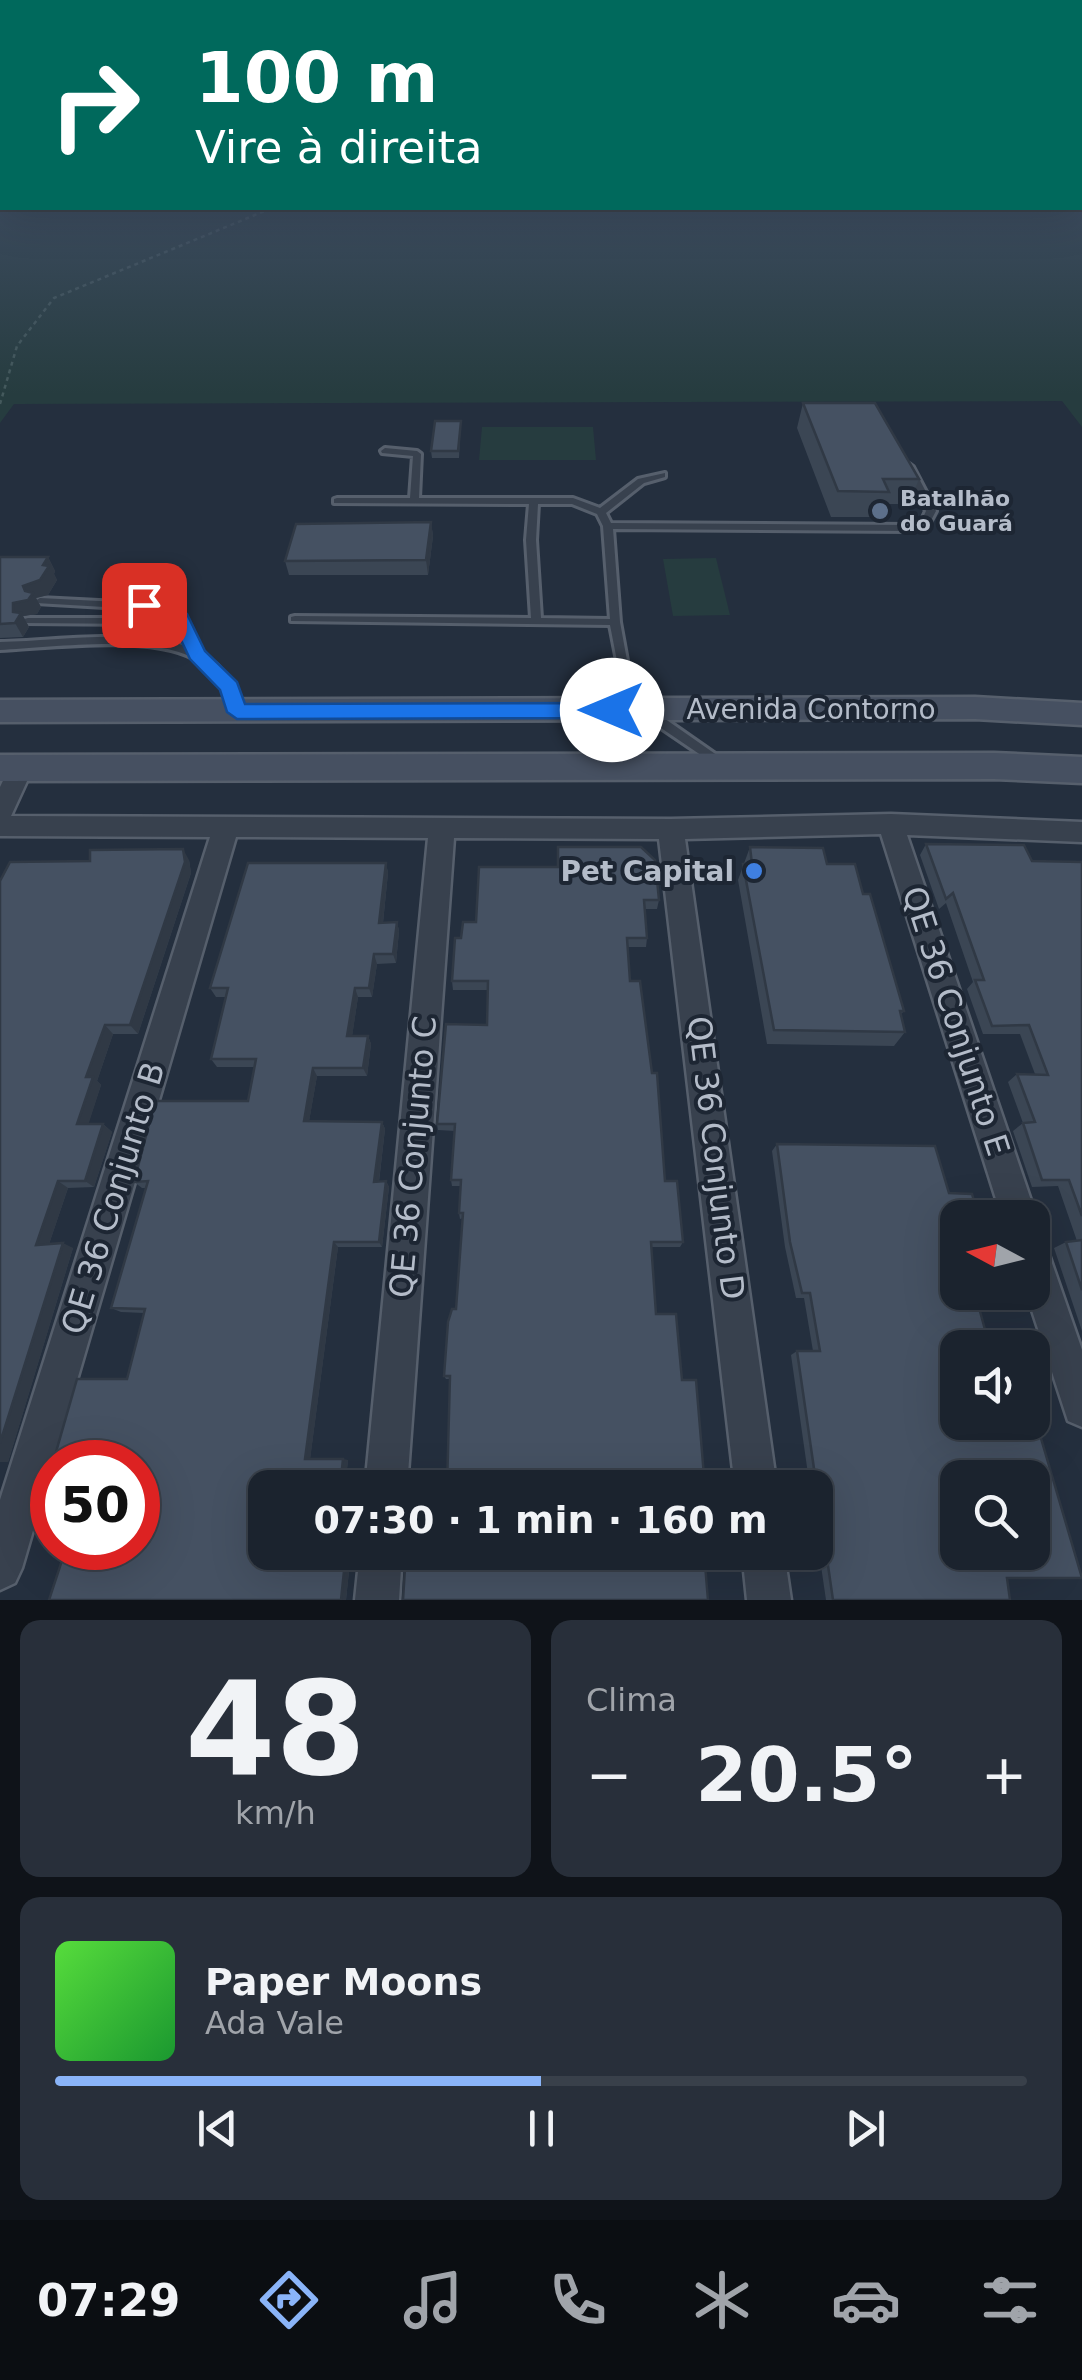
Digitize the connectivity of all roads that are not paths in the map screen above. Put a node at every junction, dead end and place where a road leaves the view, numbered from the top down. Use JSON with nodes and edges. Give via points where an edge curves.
{"nodes":[{"id":1,"x":385,"y":451,"type":"dead end"},
{"id":2,"x":905,"y":460,"type":"edge"},
{"id":3,"x":662,"y":475,"type":"dead end"},
{"id":4,"x":338,"y":501,"type":"dead end"},
{"id":5,"x":414,"y":501,"type":"junction"},
{"id":6,"x":534,"y":501,"type":"junction"},
{"id":7,"x":601,"y":512,"type":"junction"},
{"id":8,"x":608,"y":526,"type":"junction"},
{"id":9,"x":40,"y":601,"type":"dead end"},
{"id":10,"x":295,"y":619,"type":"dead end"},
{"id":11,"x":536,"y":620,"type":"junction"},
{"id":12,"x":28,"y":621,"type":"dead end"},
{"id":13,"x":616,"y":622,"type":"junction"},
{"id":14,"x":188,"y":634,"type":"junction"},
{"id":15,"x":0,"y":646,"type":"edge"},
{"id":16,"x":197,"y":654,"type":"junction"},
{"id":17,"x":642,"y":710,"type":"junction"},
{"id":18,"x":835,"y":710,"type":"junction"},
{"id":19,"x":0,"y":711,"type":"edge"},
{"id":20,"x":520,"y":711,"type":"junction"},
{"id":21,"x":246,"y":712,"type":"junction"},
{"id":22,"x":1082,"y":714,"type":"edge"},
{"id":23,"x":819,"y":766,"type":"junction"},
{"id":24,"x":10,"y":768,"type":"edge"},
{"id":25,"x":223,"y":768,"type":"junction"},
{"id":26,"x":495,"y":768,"type":"junction"},
{"id":27,"x":727,"y":768,"type":"junction"},
{"id":28,"x":1082,"y":770,"type":"edge"},
{"id":29,"x":0,"y":813,"type":"edge"},
{"id":30,"x":891,"y":824,"type":"junction"},
{"id":31,"x":0,"y":826,"type":"edge"},
{"id":32,"x":226,"y":827,"type":"junction"},
{"id":33,"x":442,"y":827,"type":"junction"},
{"id":34,"x":671,"y":830,"type":"junction"},
{"id":35,"x":1082,"y":832,"type":"edge"},
{"id":36,"x":1014,"y":1200,"type":"edge"},
{"id":37,"x":1050,"y":1310,"type":"edge"},
{"id":38,"x":1082,"y":1407,"type":"edge"},
{"id":39,"x":388,"y":1470,"type":"edge"},
{"id":40,"x":754,"y":1470,"type":"edge"},
{"id":41,"x":0,"y":1568,"type":"edge"},
{"id":42,"x":380,"y":1570,"type":"edge"},
{"id":43,"x":766,"y":1570,"type":"edge"},
{"id":44,"x":377,"y":1600,"type":"edge"},
{"id":45,"x":769,"y":1600,"type":"edge"}],
"edges":[{"from":1,"to":5,"type":"lane","via":[[417,454]]},
{"from":2,"to":8,"type":"lane","via":[[931,511],[925,524],[912,528]]},
{"from":3,"to":7,"type":"lane","via":[[642,481]]},
{"from":4,"to":5,"type":"lane"},
{"from":5,"to":6,"type":"lane"},
{"from":6,"to":7,"type":"lane","via":[[574,500]]},
{"from":6,"to":11,"type":"lane"},
{"from":7,"to":8,"type":"lane"},
{"from":8,"to":13,"type":"lane"},
{"from":9,"to":14,"type":"lane","via":[[158,607],[180,618]]},
{"from":10,"to":11,"type":"lane"},
{"from":11,"to":13,"type":"lane"},
{"from":12,"to":14,"type":"lane","via":[[142,621]]},
{"from":13,"to":17,"type":"lane","via":[[623,666]]},
{"from":14,"to":16,"type":"lane"},
{"from":15,"to":16,"type":"lane","via":[[138,643]]},
{"from":16,"to":21,"type":"lane"},
{"from":17,"to":18,"type":"main road","name":"Avenida Contorno"},
{"from":17,"to":20,"type":"main road","name":"Avenida Contorno"},
{"from":17,"to":27,"type":"lane"},
{"from":18,"to":22,"type":"main road","name":"Avenida Contorno"},
{"from":18,"to":23,"type":"main road","via":[[847,741]]},
{"from":19,"to":21,"type":"main road","name":"Avenida Contorno"},
{"from":20,"to":21,"type":"main road","name":"Avenida Contorno"},
{"from":20,"to":26,"type":"main road","via":[[517,741]]},
{"from":21,"to":25,"type":"main road","via":[[260,729]]},
{"from":23,"to":27,"type":"main road","name":"Avenida Contorno"},
{"from":23,"to":28,"type":"main road","name":"Avenida Contorno"},
{"from":24,"to":25,"type":"main road","name":"Avenida Contorno"},
{"from":24,"to":29,"type":"street"},
{"from":25,"to":26,"type":"main road","name":"Avenida Contorno"},
{"from":26,"to":27,"type":"main road","name":"Avenida Contorno"},
{"from":30,"to":34,"type":"street"},
{"from":30,"to":35,"type":"street"},
{"from":30,"to":36,"type":"street","name":"QE 36 Conjunto E"},
{"from":31,"to":32,"type":"street"},
{"from":32,"to":33,"type":"street"},
{"from":32,"to":41,"type":"street","name":"QE 36 Conjunto B"},
{"from":33,"to":34,"type":"street"},
{"from":33,"to":39,"type":"street","name":"QE 36 Conjunto C"},
{"from":34,"to":40,"type":"street","name":"QE 36 Conjunto D"},
{"from":37,"to":38,"type":"street"},
{"from":42,"to":44,"type":"street"},
{"from":43,"to":45,"type":"street"}]}
